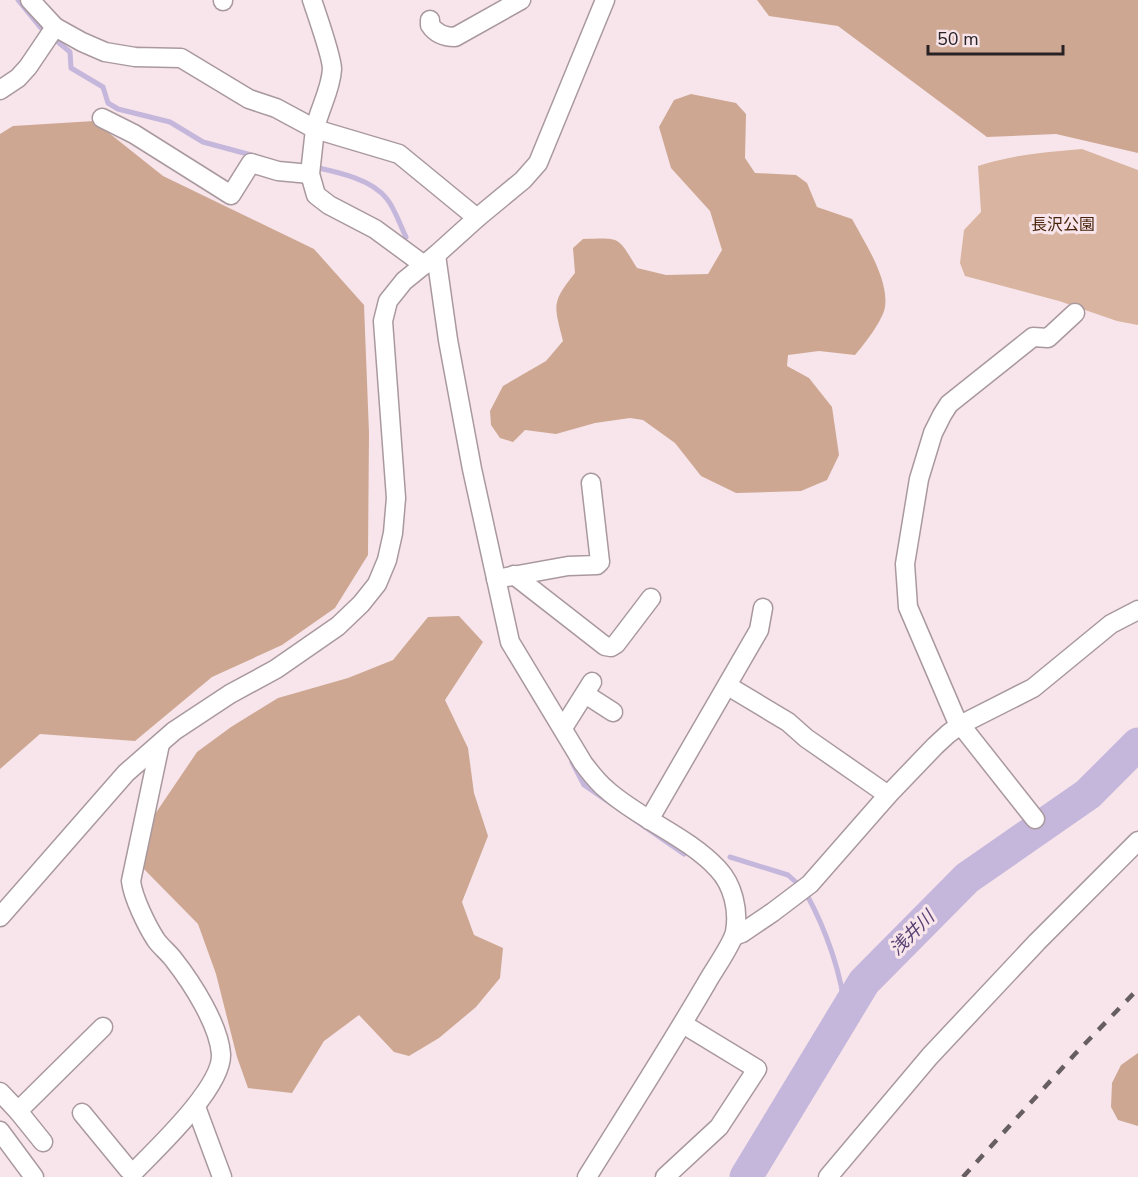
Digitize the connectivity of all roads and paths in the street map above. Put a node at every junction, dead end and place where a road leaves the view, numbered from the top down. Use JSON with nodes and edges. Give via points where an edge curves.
{"nodes":[{"id":1,"x":30,"y":0,"type":"edge"},
{"id":2,"x":312,"y":0,"type":"edge"},
{"id":3,"x":521,"y":0,"type":"edge"},
{"id":4,"x":605,"y":0,"type":"edge"},
{"id":5,"x":430,"y":20,"type":"dead end"},
{"id":6,"x":54,"y":27,"type":"junction"},
{"id":7,"x":0,"y":90,"type":"edge"},
{"id":8,"x":102,"y":118,"type":"dead end"},
{"id":9,"x":315,"y":129,"type":"junction"},
{"id":10,"x":310,"y":174,"type":"junction"},
{"id":11,"x":477,"y":218,"type":"junction"},
{"id":12,"x":430,"y":260,"type":"junction"},
{"id":13,"x":1075,"y":313,"type":"dead end"},
{"id":14,"x":591,"y":483,"type":"dead end"},
{"id":15,"x":505,"y":577,"type":"junction"},
{"id":16,"x":651,"y":598,"type":"dead end"},
{"id":17,"x":763,"y":608,"type":"dead end"},
{"id":18,"x":1138,"y":610,"type":"edge"},
{"id":19,"x":728,"y":686,"type":"junction"},
{"id":20,"x":613,"y":712,"type":"dead end"},
{"id":21,"x":960,"y":725,"type":"junction"},
{"id":22,"x":563,"y":729,"type":"junction"},
{"id":23,"x":160,"y":744,"type":"junction"},
{"id":24,"x":888,"y":795,"type":"junction"},
{"id":25,"x":1035,"y":819,"type":"dead end"},
{"id":26,"x":649,"y":820,"type":"junction"},
{"id":27,"x":1138,"y":841,"type":"edge"},
{"id":28,"x":0,"y":917,"type":"edge"},
{"id":29,"x":734,"y":936,"type":"junction"},
{"id":30,"x":683,"y":1024,"type":"junction"},
{"id":31,"x":103,"y":1027,"type":"dead end"},
{"id":32,"x":0,"y":1092,"type":"edge"},
{"id":33,"x":196,"y":1107,"type":"junction"},
{"id":34,"x":18,"y":1111,"type":"junction"},
{"id":35,"x":82,"y":1113,"type":"dead end"},
{"id":36,"x":0,"y":1131,"type":"edge"},
{"id":37,"x":43,"y":1142,"type":"dead end"},
{"id":38,"x":34,"y":1177,"type":"edge"},
{"id":39,"x":222,"y":1177,"type":"edge"},
{"id":40,"x":587,"y":1177,"type":"edge"},
{"id":41,"x":665,"y":1177,"type":"edge"},
{"id":42,"x":828,"y":1177,"type":"edge"}],
"edges":[{"from":1,"to":6,"type":"street"},
{"from":2,"to":9,"type":"street","via":[[332,68]]},
{"from":3,"to":5,"type":"street","via":[[455,37],[433,29]]},
{"from":4,"to":11,"type":"street","via":[[538,163]]},
{"from":6,"to":7,"type":"street","via":[[28,67]]},
{"from":6,"to":9,"type":"street","via":[[105,52],[181,58],[249,99]]},
{"from":8,"to":10,"type":"street","via":[[231,195],[251,164]]},
{"from":9,"to":10,"type":"street"},
{"from":9,"to":11,"type":"street","via":[[399,154]]},
{"from":10,"to":12,"type":"street","via":[[316,195],[328,205]]},
{"from":11,"to":12,"type":"street"},
{"from":12,"to":15,"type":"street","via":[[472,469]]},
{"from":12,"to":23,"type":"street","via":[[404,280],[388,301],[383,321],[396,498],[393,533],[377,584],[338,626],[174,731]]},
{"from":13,"to":21,"type":"street","via":[[1048,338],[1033,337],[949,404],[933,433],[919,479],[904,564],[908,607]]},
{"from":14,"to":15,"type":"street","via":[[600,562]]},
{"from":15,"to":16,"type":"street","via":[[608,647],[616,644]]},
{"from":15,"to":22,"type":"street","via":[[510,642]]},
{"from":17,"to":19,"type":"street","via":[[759,630]]},
{"from":18,"to":21,"type":"street","via":[[1111,624],[1033,688]]},
{"from":19,"to":24,"type":"street","via":[[788,722]]},
{"from":19,"to":26,"type":"street"},
{"from":20,"to":22,"type":"street","via":[[589,688]]},
{"from":21,"to":24,"type":"street"},
{"from":21,"to":25,"type":"street"},
{"from":22,"to":26,"type":"street","via":[[595,779]]},
{"from":23,"to":28,"type":"street","via":[[126,773]]},
{"from":23,"to":33,"type":"street","via":[[131,881],[156,939],[196,992],[215,1031],[221,1054],[219,1069]]},
{"from":24,"to":29,"type":"street","via":[[810,884]]},
{"from":26,"to":29,"type":"street","via":[[711,862],[726,880],[735,903]]},
{"from":27,"to":42,"type":"street","via":[[930,1056]]},
{"from":29,"to":30,"type":"street"},
{"from":30,"to":40,"type":"street"},
{"from":30,"to":41,"type":"street","via":[[757,1069],[719,1127]]},
{"from":31,"to":34,"type":"street"},
{"from":32,"to":34,"type":"street"},
{"from":33,"to":35,"type":"street","via":[[133,1173]]},
{"from":33,"to":39,"type":"street"},
{"from":34,"to":37,"type":"street"},
{"from":36,"to":38,"type":"street"}]}
